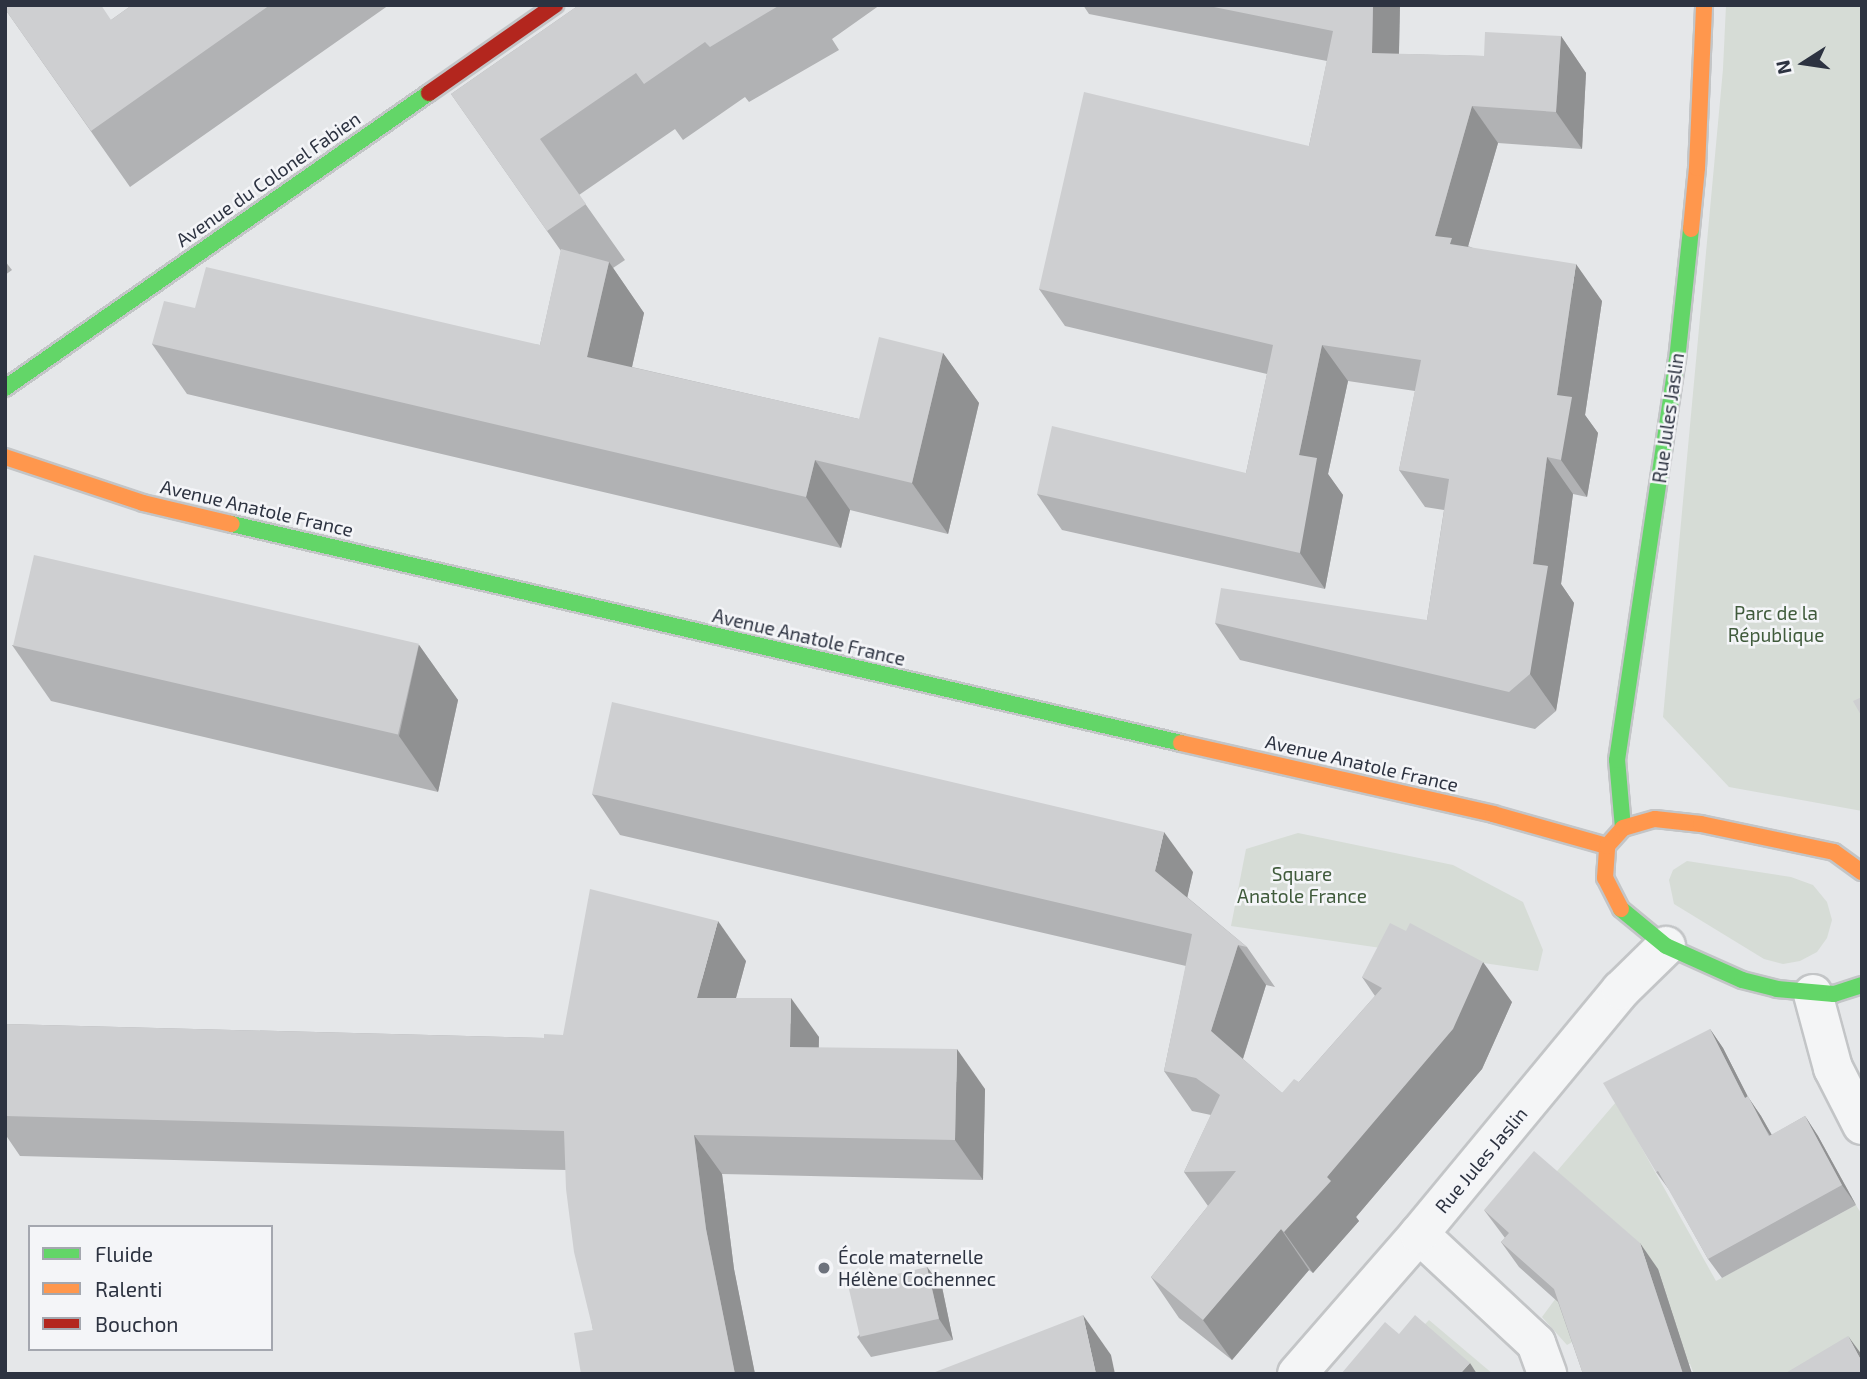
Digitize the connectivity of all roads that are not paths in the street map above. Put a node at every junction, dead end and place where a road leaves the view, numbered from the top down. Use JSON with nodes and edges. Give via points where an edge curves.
{"nodes":[{"id":1,"x":555,"y":5,"type":"edge"},
{"id":2,"x":1704,"y":5,"type":"edge"},
{"id":3,"x":5,"y":388,"type":"edge"},
{"id":4,"x":5,"y":457,"type":"edge"},
{"id":5,"x":1623,"y":828,"type":"junction"},
{"id":6,"x":1606,"y":846,"type":"junction"},
{"id":7,"x":1862,"y":872,"type":"edge"},
{"id":8,"x":1666,"y":946,"type":"junction"},
{"id":9,"x":1861,"y":988,"type":"edge"},
{"id":10,"x":1813,"y":994,"type":"junction"},
{"id":11,"x":1862,"y":1125,"type":"edge"},
{"id":12,"x":1419,"y":1234,"type":"junction"},
{"id":13,"x":1297,"y":1374,"type":"edge"},
{"id":14,"x":1547,"y":1374,"type":"edge"}],
"edges":[{"from":1,"to":3,"type":"street","name":"Avenue du Colonel Fabien"},
{"from":2,"to":5,"type":"street","name":"Rue Jules Jaslin","via":[[1697,168],[1677,360],[1617,760]]},
{"from":4,"to":6,"type":"street","name":"Avenue Anatole France","via":[[143,503],[1493,814]]},
{"from":5,"to":6,"type":"street"},
{"from":5,"to":7,"type":"street","via":[[1655,819],[1701,824],[1833,852]]},
{"from":6,"to":8,"type":"street","via":[[1605,878],[1623,912]]},
{"from":8,"to":10,"type":"street","via":[[1742,979]]},
{"from":8,"to":12,"type":"street","name":"Rue Jules Jaslin","via":[[1621,990]]},
{"from":9,"to":10,"type":"street"},
{"from":10,"to":11,"type":"street","via":[[1833,1068]]},
{"from":12,"to":13,"type":"street","name":"Rue Jules Jaslin"},
{"from":12,"to":14,"type":"street","via":[[1536,1343]]}]}
